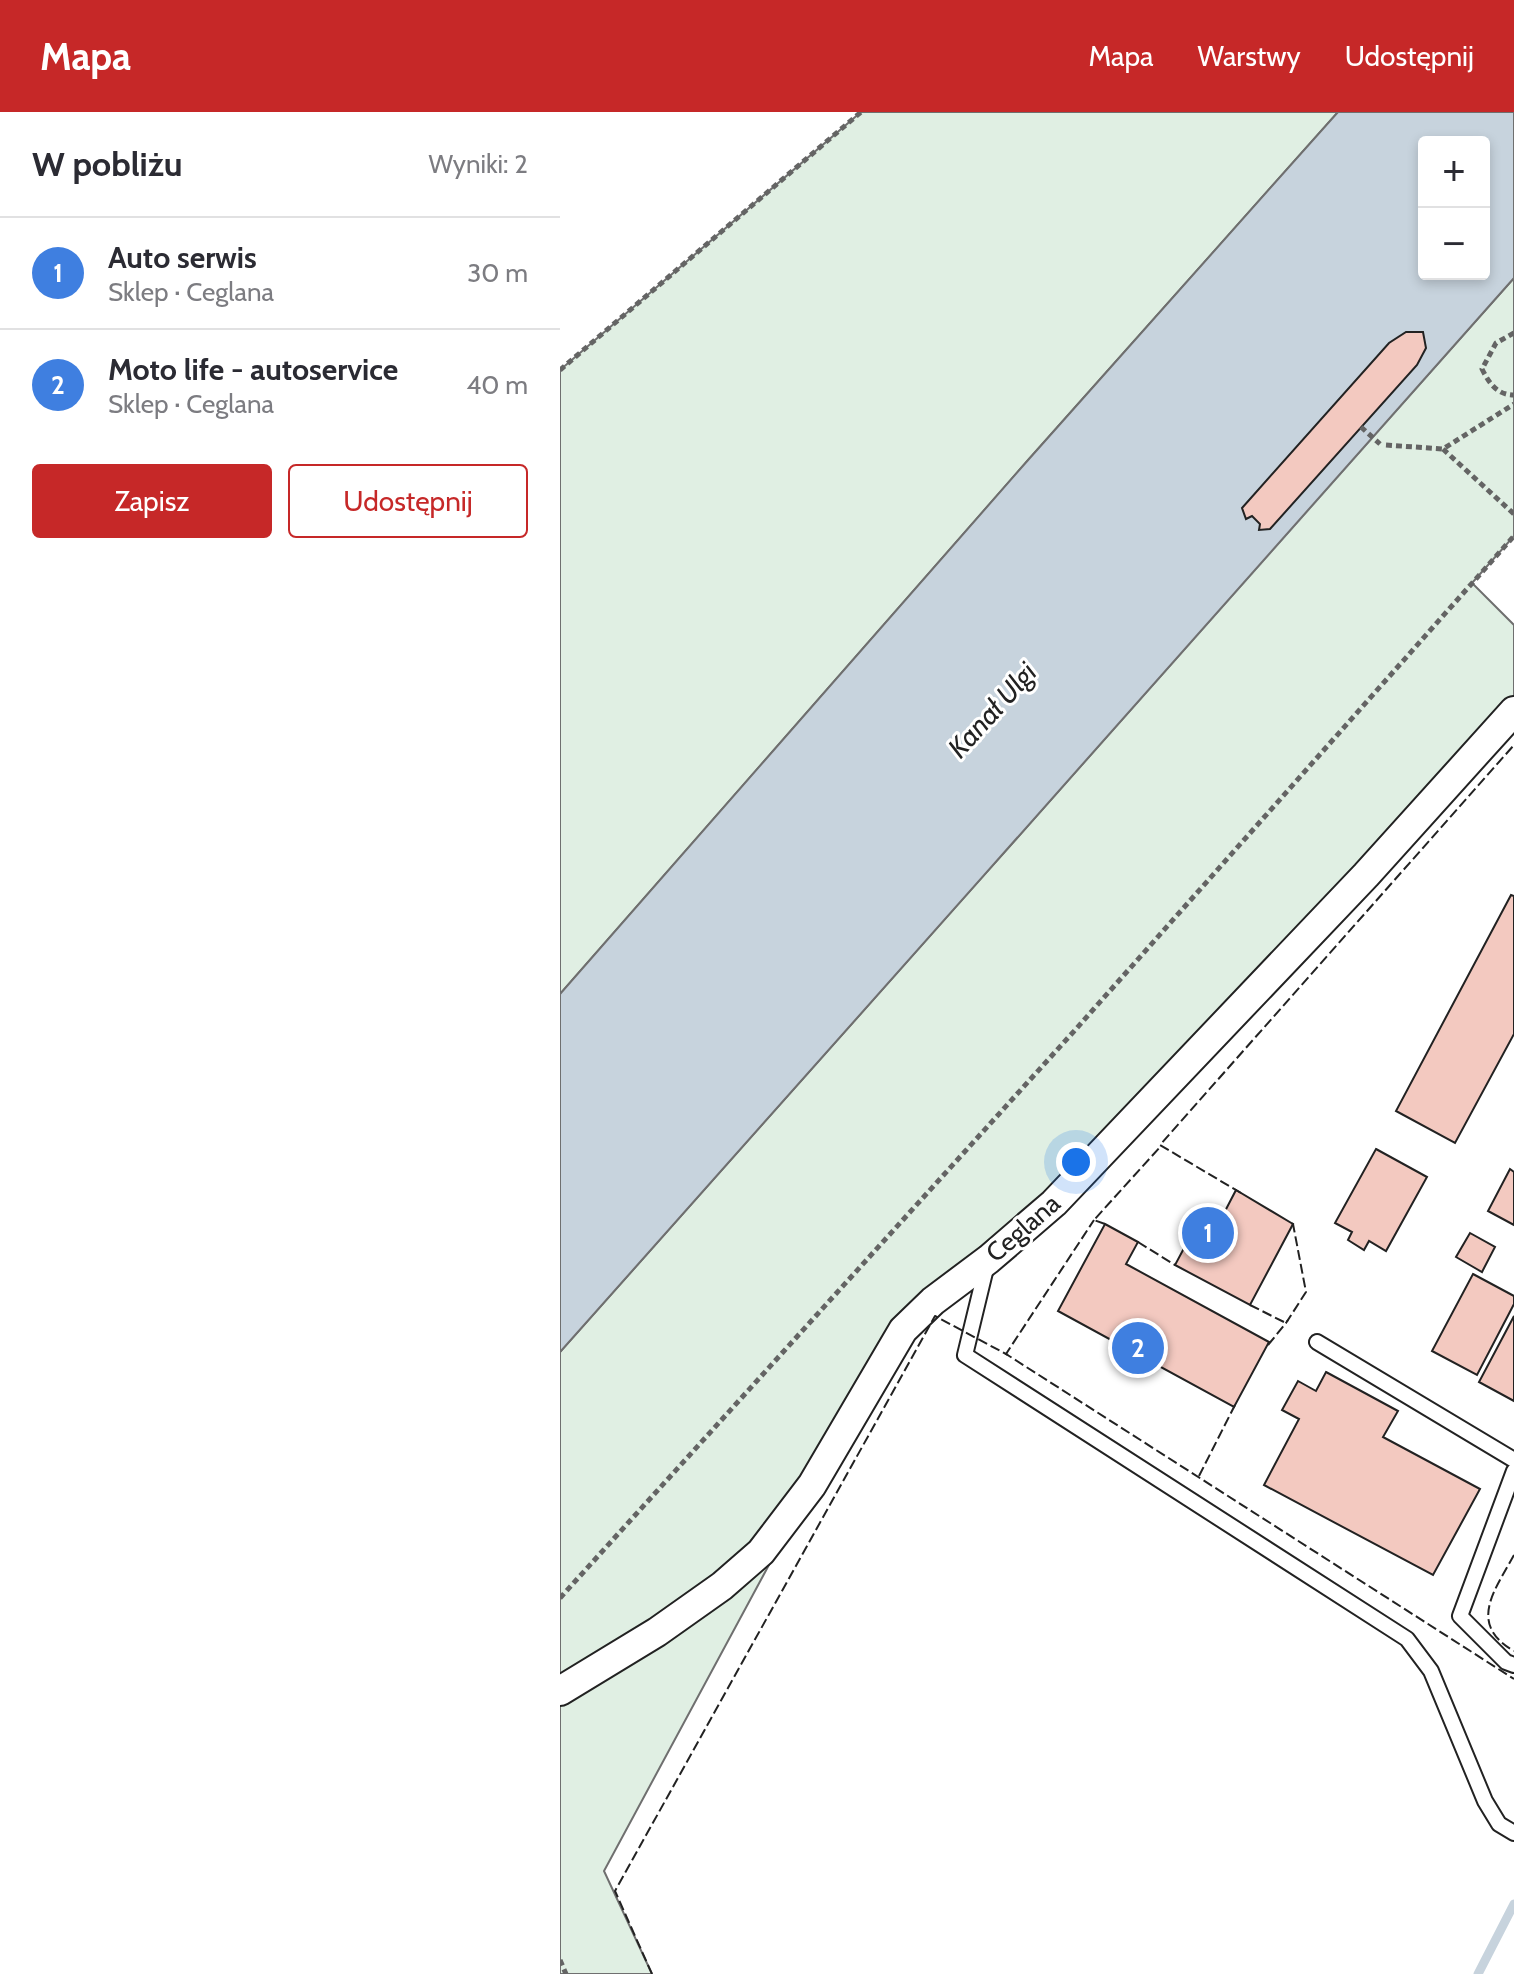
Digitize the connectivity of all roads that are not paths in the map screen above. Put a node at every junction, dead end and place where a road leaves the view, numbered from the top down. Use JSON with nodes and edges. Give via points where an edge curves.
{"nodes":[{"id":1,"x":1514,"y":711,"type":"edge"},
{"id":2,"x":989,"y":1259,"type":"junction"},
{"id":3,"x":1317,"y":1342,"type":"dead end"},
{"id":4,"x":1514,"y":1460,"type":"edge"},
{"id":5,"x":1514,"y":1471,"type":"edge"},
{"id":6,"x":1514,"y":1665,"type":"edge"},
{"id":7,"x":560,"y":1691,"type":"edge"},
{"id":8,"x":1514,"y":1833,"type":"edge"}],
"edges":[{"from":1,"to":2,"type":"street","name":"Ceglana","via":[[1054,1203]]},
{"from":2,"to":7,"type":"street","name":"Ceglana","via":[[903,1330],[812,1485],[761,1552],[670,1623]]},
{"from":2,"to":8,"type":"lane","via":[[965,1355],[1407,1639],[1431,1671],[1485,1801],[1499,1824]]},
{"from":3,"to":4,"type":"lane"},
{"from":5,"to":6,"type":"lane","via":[[1460,1616]]}]}
